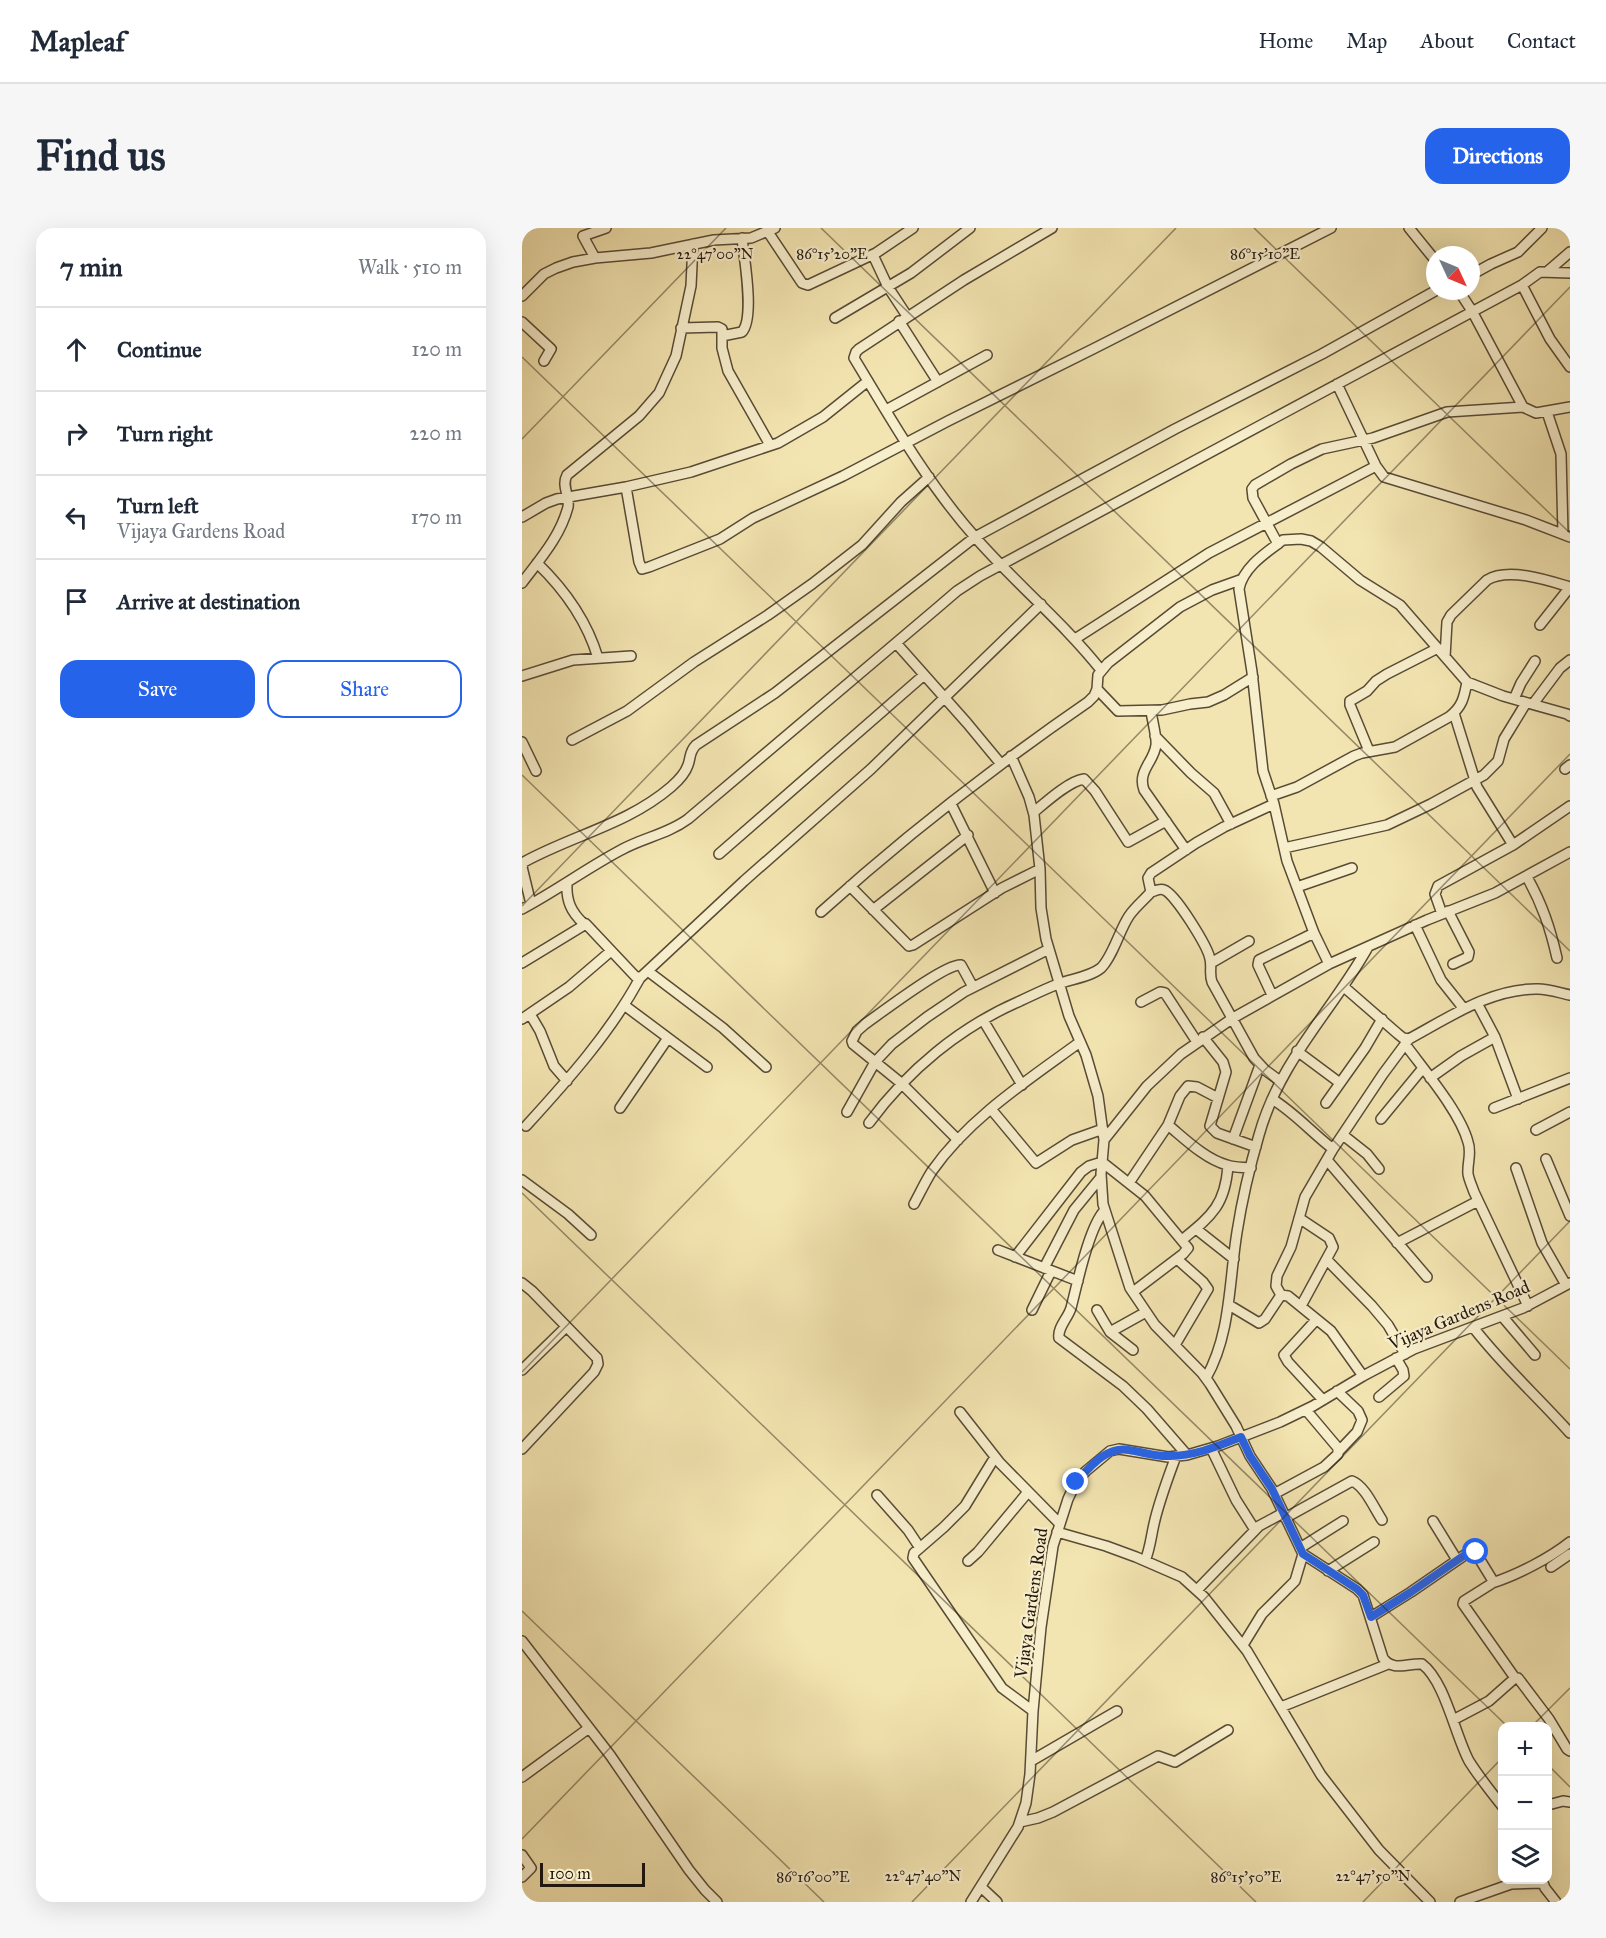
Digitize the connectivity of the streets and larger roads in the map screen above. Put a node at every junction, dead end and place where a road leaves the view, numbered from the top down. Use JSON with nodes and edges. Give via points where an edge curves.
{"nodes":[{"id":1,"x":606,"y":228,"type":"edge"},
{"id":2,"x":725,"y":228,"type":"edge"},
{"id":3,"x":913,"y":228,"type":"edge"},
{"id":4,"x":970,"y":228,"type":"edge"},
{"id":5,"x":1052,"y":228,"type":"edge"},
{"id":6,"x":1331,"y":228,"type":"edge"},
{"id":7,"x":1409,"y":228,"type":"edge"},
{"id":8,"x":1542,"y":228,"type":"edge"},
{"id":9,"x":771,"y":230,"type":"edge"},
{"id":10,"x":580,"y":232,"type":"edge"},
{"id":11,"x":728,"y":238,"type":"junction"},
{"id":12,"x":742,"y":238,"type":"junction"},
{"id":13,"x":693,"y":244,"type":"junction"},
{"id":14,"x":1426,"y":250,"type":"edge"},
{"id":15,"x":1570,"y":252,"type":"edge"},
{"id":16,"x":873,"y":255,"type":"junction"},
{"id":17,"x":595,"y":258,"type":"junction"},
{"id":18,"x":1480,"y":270,"type":"edge"},
{"id":19,"x":1548,"y":272,"type":"junction"},
{"id":20,"x":1570,"y":273,"type":"edge"},
{"id":21,"x":1522,"y":285,"type":"junction"},
{"id":22,"x":888,"y":287,"type":"junction"},
{"id":23,"x":522,"y":296,"type":"edge"},
{"id":24,"x":1426,"y":297,"type":"edge"},
{"id":25,"x":1465,"y":300,"type":"edge"},
{"id":26,"x":1472,"y":311,"type":"junction"},
{"id":27,"x":835,"y":318,"type":"dead end"},
{"id":28,"x":903,"y":319,"type":"junction"},
{"id":29,"x":522,"y":322,"type":"edge"},
{"id":30,"x":681,"y":328,"type":"junction"},
{"id":31,"x":722,"y":336,"type":"junction"},
{"id":32,"x":987,"y":355,"type":"dead end"},
{"id":33,"x":544,"y":361,"type":"dead end"},
{"id":34,"x":1570,"y":367,"type":"edge"},
{"id":35,"x":868,"y":381,"type":"junction"},
{"id":36,"x":938,"y":382,"type":"junction"},
{"id":37,"x":1337,"y":384,"type":"junction"},
{"id":38,"x":1523,"y":407,"type":"junction"},
{"id":39,"x":1570,"y":407,"type":"edge"},
{"id":40,"x":886,"y":410,"type":"junction"},
{"id":41,"x":1547,"y":412,"type":"junction"},
{"id":42,"x":1364,"y":440,"type":"junction"},
{"id":43,"x":907,"y":443,"type":"junction"},
{"id":44,"x":770,"y":446,"type":"junction"},
{"id":45,"x":1560,"y":450,"type":"junction"},
{"id":46,"x":1570,"y":462,"type":"edge"},
{"id":47,"x":1376,"y":466,"type":"junction"},
{"id":48,"x":929,"y":477,"type":"junction"},
{"id":49,"x":626,"y":487,"type":"junction"},
{"id":50,"x":569,"y":498,"type":"junction"},
{"id":51,"x":522,"y":517,"type":"edge"},
{"id":52,"x":1266,"y":522,"type":"junction"},
{"id":53,"x":1567,"y":535,"type":"edge"},
{"id":54,"x":975,"y":537,"type":"junction"},
{"id":55,"x":1278,"y":544,"type":"junction"},
{"id":56,"x":537,"y":563,"type":"junction"},
{"id":57,"x":1000,"y":565,"type":"junction"},
{"id":58,"x":1240,"y":580,"type":"junction"},
{"id":59,"x":522,"y":583,"type":"edge"},
{"id":60,"x":1570,"y":587,"type":"edge"},
{"id":61,"x":1041,"y":604,"type":"junction"},
{"id":62,"x":1540,"y":625,"type":"dead end"},
{"id":63,"x":1076,"y":639,"type":"junction"},
{"id":64,"x":896,"y":643,"type":"junction"},
{"id":65,"x":1438,"y":648,"type":"junction"},
{"id":66,"x":631,"y":656,"type":"dead end"},
{"id":67,"x":1445,"y":657,"type":"junction"},
{"id":68,"x":598,"y":658,"type":"junction"},
{"id":69,"x":1570,"y":660,"type":"edge"},
{"id":70,"x":1535,"y":661,"type":"dead end"},
{"id":71,"x":1101,"y":670,"type":"junction"},
{"id":72,"x":924,"y":675,"type":"junction"},
{"id":73,"x":522,"y":676,"type":"edge"},
{"id":74,"x":1253,"y":676,"type":"junction"},
{"id":75,"x":1467,"y":682,"type":"junction"},
{"id":76,"x":1097,"y":689,"type":"junction"},
{"id":77,"x":944,"y":698,"type":"junction"},
{"id":78,"x":1514,"y":699,"type":"junction"},
{"id":79,"x":1529,"y":704,"type":"junction"},
{"id":80,"x":1151,"y":711,"type":"junction"},
{"id":81,"x":1569,"y":713,"type":"edge"},
{"id":82,"x":1454,"y":714,"type":"junction"},
{"id":83,"x":1155,"y":736,"type":"junction"},
{"id":84,"x":572,"y":740,"type":"dead end"},
{"id":85,"x":522,"y":742,"type":"edge"},
{"id":86,"x":1369,"y":751,"type":"junction"},
{"id":87,"x":1011,"y":756,"type":"junction"},
{"id":88,"x":1000,"y":764,"type":"junction"},
{"id":89,"x":536,"y":771,"type":"dead end"},
{"id":90,"x":1473,"y":780,"type":"junction"},
{"id":91,"x":1273,"y":800,"type":"junction"},
{"id":92,"x":951,"y":804,"type":"junction"},
{"id":93,"x":1570,"y":806,"type":"edge"},
{"id":94,"x":1034,"y":812,"type":"junction"},
{"id":95,"x":1166,"y":821,"type":"junction"},
{"id":96,"x":1231,"y":824,"type":"junction"},
{"id":97,"x":968,"y":835,"type":"junction"},
{"id":98,"x":1513,"y":845,"type":"junction"},
{"id":99,"x":1284,"y":848,"type":"junction"},
{"id":100,"x":1186,"y":850,"type":"junction"},
{"id":101,"x":1570,"y":852,"type":"edge"},
{"id":102,"x":719,"y":854,"type":"dead end"},
{"id":103,"x":1352,"y":868,"type":"dead end"},
{"id":104,"x":1040,"y":869,"type":"junction"},
{"id":105,"x":1527,"y":877,"type":"junction"},
{"id":106,"x":567,"y":883,"type":"junction"},
{"id":107,"x":850,"y":886,"type":"junction"},
{"id":108,"x":1298,"y":887,"type":"junction"},
{"id":109,"x":1150,"y":892,"type":"junction"},
{"id":110,"x":995,"y":893,"type":"junction"},
{"id":111,"x":526,"y":906,"type":"edge"},
{"id":112,"x":873,"y":910,"type":"junction"},
{"id":113,"x":821,"y":912,"type":"dead end"},
{"id":114,"x":1445,"y":913,"type":"junction"},
{"id":115,"x":584,"y":924,"type":"junction"},
{"id":116,"x":1415,"y":925,"type":"junction"},
{"id":117,"x":1314,"y":933,"type":"junction"},
{"id":118,"x":1249,"y":941,"type":"dead end"},
{"id":119,"x":1368,"y":947,"type":"junction"},
{"id":120,"x":1049,"y":949,"type":"junction"},
{"id":121,"x":611,"y":951,"type":"junction"},
{"id":122,"x":1557,"y":958,"type":"dead end"},
{"id":123,"x":522,"y":963,"type":"edge"},
{"id":124,"x":1211,"y":963,"type":"junction"},
{"id":125,"x":1329,"y":964,"type":"junction"},
{"id":126,"x":1453,"y":964,"type":"dead end"},
{"id":127,"x":649,"y":972,"type":"junction"},
{"id":128,"x":640,"y":978,"type":"junction"},
{"id":129,"x":1058,"y":984,"type":"junction"},
{"id":130,"x":973,"y":987,"type":"junction"},
{"id":131,"x":1344,"y":987,"type":"junction"},
{"id":132,"x":1272,"y":995,"type":"junction"},
{"id":133,"x":1570,"y":995,"type":"edge"},
{"id":134,"x":1141,"y":1002,"type":"dead end"},
{"id":135,"x":1477,"y":1003,"type":"junction"},
{"id":136,"x":624,"y":1005,"type":"junction"},
{"id":137,"x":1464,"y":1009,"type":"junction"},
{"id":138,"x":526,"y":1016,"type":"edge"},
{"id":139,"x":1233,"y":1018,"type":"junction"},
{"id":140,"x":1382,"y":1019,"type":"junction"},
{"id":141,"x":983,"y":1020,"type":"junction"},
{"id":142,"x":1495,"y":1037,"type":"junction"},
{"id":143,"x":668,"y":1038,"type":"junction"},
{"id":144,"x":1200,"y":1039,"type":"junction"},
{"id":145,"x":1407,"y":1041,"type":"junction"},
{"id":146,"x":1080,"y":1042,"type":"junction"},
{"id":147,"x":1297,"y":1051,"type":"junction"},
{"id":148,"x":875,"y":1062,"type":"junction"},
{"id":149,"x":1260,"y":1065,"type":"junction"},
{"id":150,"x":707,"y":1067,"type":"dead end"},
{"id":151,"x":766,"y":1067,"type":"dead end"},
{"id":152,"x":1423,"y":1068,"type":"junction"},
{"id":153,"x":1430,"y":1078,"type":"junction"},
{"id":154,"x":1570,"y":1078,"type":"edge"},
{"id":155,"x":567,"y":1081,"type":"junction"},
{"id":156,"x":1280,"y":1081,"type":"junction"},
{"id":157,"x":901,"y":1083,"type":"junction"},
{"id":158,"x":1340,"y":1083,"type":"junction"},
{"id":159,"x":1022,"y":1085,"type":"junction"},
{"id":160,"x":1218,"y":1098,"type":"junction"},
{"id":161,"x":1272,"y":1099,"type":"junction"},
{"id":162,"x":1518,"y":1099,"type":"junction"},
{"id":163,"x":1326,"y":1103,"type":"dead end"},
{"id":164,"x":1494,"y":1107,"type":"dead end"},
{"id":165,"x":620,"y":1108,"type":"dead end"},
{"id":166,"x":991,"y":1109,"type":"junction"},
{"id":167,"x":1570,"y":1112,"type":"edge"},
{"id":168,"x":847,"y":1113,"type":"dead end"},
{"id":169,"x":1381,"y":1119,"type":"dead end"},
{"id":170,"x":869,"y":1123,"type":"dead end"},
{"id":171,"x":1168,"y":1125,"type":"junction"},
{"id":172,"x":526,"y":1126,"type":"dead end"},
{"id":173,"x":1103,"y":1129,"type":"junction"},
{"id":174,"x":1536,"y":1130,"type":"dead end"},
{"id":175,"x":1342,"y":1135,"type":"junction"},
{"id":176,"x":1233,"y":1139,"type":"junction"},
{"id":177,"x":958,"y":1140,"type":"junction"},
{"id":178,"x":1104,"y":1140,"type":"junction"},
{"id":179,"x":1256,"y":1147,"type":"junction"},
{"id":180,"x":1333,"y":1149,"type":"junction"},
{"id":181,"x":1546,"y":1159,"type":"dead end"},
{"id":182,"x":1327,"y":1160,"type":"junction"},
{"id":183,"x":1102,"y":1162,"type":"junction"},
{"id":184,"x":1228,"y":1166,"type":"junction"},
{"id":185,"x":1251,"y":1168,"type":"junction"},
{"id":186,"x":1379,"y":1168,"type":"dead end"},
{"id":187,"x":1516,"y":1168,"type":"dead end"},
{"id":188,"x":1101,"y":1177,"type":"junction"},
{"id":189,"x":522,"y":1180,"type":"edge"},
{"id":190,"x":1129,"y":1183,"type":"junction"},
{"id":191,"x":1478,"y":1201,"type":"junction"},
{"id":192,"x":914,"y":1204,"type":"dead end"},
{"id":193,"x":1105,"y":1210,"type":"junction"},
{"id":194,"x":1570,"y":1216,"type":"edge"},
{"id":195,"x":1299,"y":1218,"type":"junction"},
{"id":196,"x":1196,"y":1228,"type":"junction"},
{"id":197,"x":591,"y":1235,"type":"dead end"},
{"id":198,"x":1182,"y":1240,"type":"junction"},
{"id":199,"x":1397,"y":1243,"type":"junction"},
{"id":200,"x":998,"y":1250,"type":"dead end"},
{"id":201,"x":1015,"y":1257,"type":"junction"},
{"id":202,"x":1177,"y":1259,"type":"junction"},
{"id":203,"x":1234,"y":1259,"type":"junction"},
{"id":204,"x":1328,"y":1260,"type":"junction"},
{"id":205,"x":1047,"y":1270,"type":"junction"},
{"id":206,"x":1427,"y":1277,"type":"dead end"},
{"id":207,"x":1078,"y":1281,"type":"junction"},
{"id":208,"x":522,"y":1283,"type":"edge"},
{"id":209,"x":1568,"y":1284,"type":"edge"},
{"id":210,"x":1133,"y":1292,"type":"junction"},
{"id":211,"x":1281,"y":1295,"type":"junction"},
{"id":212,"x":1229,"y":1305,"type":"junction"},
{"id":213,"x":1301,"y":1306,"type":"junction"},
{"id":214,"x":1528,"y":1306,"type":"junction"},
{"id":215,"x":1032,"y":1310,"type":"dead end"},
{"id":216,"x":1097,"y":1310,"type":"dead end"},
{"id":217,"x":1146,"y":1312,"type":"junction"},
{"id":218,"x":1502,"y":1316,"type":"junction"},
{"id":219,"x":1316,"y":1320,"type":"junction"},
{"id":220,"x":566,"y":1327,"type":"junction"},
{"id":221,"x":1473,"y":1327,"type":"junction"},
{"id":222,"x":1110,"y":1332,"type":"junction"},
{"id":223,"x":1175,"y":1346,"type":"junction"},
{"id":224,"x":1133,"y":1350,"type":"dead end"},
{"id":225,"x":1534,"y":1354,"type":"dead end"},
{"id":226,"x":1401,"y":1356,"type":"junction"},
{"id":227,"x":522,"y":1370,"type":"edge"},
{"id":228,"x":1363,"y":1376,"type":"junction"},
{"id":229,"x":1206,"y":1378,"type":"junction"},
{"id":230,"x":1337,"y":1391,"type":"junction"},
{"id":231,"x":1379,"y":1397,"type":"dead end"},
{"id":232,"x":1323,"y":1400,"type":"junction"},
{"id":233,"x":1306,"y":1410,"type":"junction"},
{"id":234,"x":960,"y":1412,"type":"dead end"},
{"id":235,"x":1570,"y":1433,"type":"edge"},
{"id":236,"x":1241,"y":1437,"type":"junction"},
{"id":237,"x":1211,"y":1448,"type":"junction"},
{"id":238,"x":522,"y":1449,"type":"edge"},
{"id":239,"x":1339,"y":1451,"type":"junction"},
{"id":240,"x":1187,"y":1455,"type":"junction"},
{"id":241,"x":1176,"y":1456,"type":"junction"},
{"id":242,"x":995,"y":1457,"type":"junction"},
{"id":243,"x":1028,"y":1492,"type":"junction"},
{"id":244,"x":1274,"y":1494,"type":"junction"},
{"id":245,"x":877,"y":1495,"type":"dead end"},
{"id":246,"x":1284,"y":1515,"type":"junction"},
{"id":247,"x":1382,"y":1520,"type":"dead end"},
{"id":248,"x":1343,"y":1521,"type":"dead end"},
{"id":249,"x":1433,"y":1521,"type":"dead end"},
{"id":250,"x":1058,"y":1528,"type":"junction"},
{"id":251,"x":1255,"y":1530,"type":"junction"},
{"id":252,"x":1374,"y":1542,"type":"dead end"},
{"id":253,"x":1570,"y":1542,"type":"edge"},
{"id":254,"x":920,"y":1548,"type":"junction"},
{"id":255,"x":1301,"y":1551,"type":"junction"},
{"id":256,"x":1570,"y":1554,"type":"edge"},
{"id":257,"x":1457,"y":1560,"type":"junction"},
{"id":258,"x":968,"y":1561,"type":"dead end"},
{"id":259,"x":1144,"y":1561,"type":"junction"},
{"id":260,"x":1551,"y":1567,"type":"dead end"},
{"id":261,"x":1328,"y":1571,"type":"junction"},
{"id":262,"x":1492,"y":1583,"type":"junction"},
{"id":263,"x":1197,"y":1590,"type":"junction"},
{"id":264,"x":1371,"y":1617,"type":"junction"},
{"id":265,"x":522,"y":1641,"type":"edge"},
{"id":266,"x":1243,"y":1645,"type":"junction"},
{"id":267,"x":1388,"y":1664,"type":"junction"},
{"id":268,"x":1515,"y":1678,"type":"junction"},
{"id":269,"x":1281,"y":1707,"type":"junction"},
{"id":270,"x":1033,"y":1711,"type":"junction"},
{"id":271,"x":1117,"y":1711,"type":"dead end"},
{"id":272,"x":1453,"y":1720,"type":"junction"},
{"id":273,"x":589,"y":1728,"type":"junction"},
{"id":274,"x":1228,"y":1730,"type":"dead end"},
{"id":275,"x":1570,"y":1751,"type":"edge"},
{"id":276,"x":1031,"y":1761,"type":"junction"},
{"id":277,"x":522,"y":1777,"type":"edge"},
{"id":278,"x":1498,"y":1800,"type":"edge"},
{"id":279,"x":1570,"y":1802,"type":"edge"},
{"id":280,"x":1552,"y":1804,"type":"edge"},
{"id":281,"x":1020,"y":1822,"type":"junction"},
{"id":282,"x":522,"y":1855,"type":"edge"},
{"id":283,"x":522,"y":1877,"type":"edge"},
{"id":284,"x":1511,"y":1884,"type":"edge"},
{"id":285,"x":1544,"y":1884,"type":"edge"},
{"id":286,"x":981,"y":1887,"type":"junction"},
{"id":287,"x":717,"y":1902,"type":"edge"},
{"id":288,"x":971,"y":1902,"type":"edge"},
{"id":289,"x":997,"y":1902,"type":"edge"},
{"id":290,"x":1430,"y":1902,"type":"edge"},
{"id":291,"x":1460,"y":1902,"type":"edge"},
{"id":292,"x":1556,"y":1902,"type":"edge"}],
"edges":[{"from":1,"to":10,"type":"street"},
{"from":2,"to":11,"type":"street"},
{"from":3,"to":16,"type":"street"},
{"from":4,"to":22,"type":"street"},
{"from":5,"to":28,"type":"street"},
{"from":6,"to":43,"type":"street"},
{"from":7,"to":14,"type":"street"},
{"from":8,"to":18,"type":"street","via":[[1518,252]]},
{"from":9,"to":12,"type":"street"},
{"from":9,"to":16,"type":"street","via":[[804,285]]},
{"from":10,"to":17,"type":"street"},
{"from":11,"to":12,"type":"street"},
{"from":11,"to":13,"type":"street"},
{"from":12,"to":31,"type":"street","via":[[748,282],[746,325],[742,332]]},
{"from":13,"to":17,"type":"street","via":[[651,254]]},
{"from":13,"to":30,"type":"street","via":[[691,286]]},
{"from":15,"to":19,"type":"street"},
{"from":16,"to":22,"type":"street"},
{"from":17,"to":23,"type":"street","via":[[544,274]]},
{"from":19,"to":20,"type":"street"},
{"from":19,"to":21,"type":"street","via":[[1540,272]]},
{"from":21,"to":26,"type":"street"},
{"from":21,"to":34,"type":"street","via":[[1550,339]]},
{"from":22,"to":27,"type":"street"},
{"from":22,"to":28,"type":"street"},
{"from":24,"to":54,"type":"street"},
{"from":25,"to":26,"type":"street"},
{"from":26,"to":37,"type":"street"},
{"from":26,"to":38,"type":"street"},
{"from":28,"to":35,"type":"street","via":[[856,352],[854,358]]},
{"from":28,"to":36,"type":"street"},
{"from":29,"to":33,"type":"street","via":[[551,349]]},
{"from":30,"to":31,"type":"street","via":[[718,327]]},
{"from":30,"to":50,"type":"street","via":[[676,356],[659,393],[639,416],[567,475]]},
{"from":31,"to":44,"type":"street","via":[[728,371]]},
{"from":32,"to":36,"type":"street"},
{"from":35,"to":40,"type":"street"},
{"from":35,"to":44,"type":"street","via":[[823,417]]},
{"from":36,"to":40,"type":"street"},
{"from":37,"to":42,"type":"street"},
{"from":37,"to":57,"type":"street"},
{"from":38,"to":41,"type":"street","via":[[1536,413]]},
{"from":38,"to":42,"type":"street","via":[[1447,412]]},
{"from":39,"to":41,"type":"street"},
{"from":40,"to":43,"type":"street"},
{"from":41,"to":45,"type":"street"},
{"from":42,"to":47,"type":"street"},
{"from":42,"to":52,"type":"street","via":[[1322,449],[1255,485],[1253,498]]},
{"from":43,"to":48,"type":"street"},
{"from":43,"to":49,"type":"street","via":[[753,518],[720,539],[642,569]]},
{"from":44,"to":49,"type":"street","via":[[691,472]]},
{"from":45,"to":46,"type":"street"},
{"from":45,"to":53,"type":"street"},
{"from":47,"to":52,"type":"street"},
{"from":47,"to":53,"type":"street","via":[[1389,479]]},
{"from":48,"to":54,"type":"street"},
{"from":48,"to":84,"type":"street","via":[[862,545],[812,584],[627,711]]},
{"from":49,"to":50,"type":"street"},
{"from":50,"to":51,"type":"street","via":[[546,503]]},
{"from":50,"to":56,"type":"street","via":[[555,540]]},
{"from":52,"to":55,"type":"street"},
{"from":52,"to":63,"type":"street","via":[[1200,558]]},
{"from":54,"to":57,"type":"street"},
{"from":54,"to":111,"type":"street","via":[[775,693],[696,745],[681,777],[648,804],[524,862]]},
{"from":55,"to":58,"type":"street"},
{"from":55,"to":65,"type":"street","via":[[1291,538],[1321,547],[1360,580],[1400,605]]},
{"from":56,"to":59,"type":"street"},
{"from":56,"to":68,"type":"street","via":[[576,610]]},
{"from":57,"to":61,"type":"street"},
{"from":57,"to":64,"type":"street","via":[[957,591]]},
{"from":58,"to":71,"type":"street","via":[[1180,607]]},
{"from":58,"to":74,"type":"street"},
{"from":60,"to":62,"type":"street"},
{"from":60,"to":67,"type":"street","via":[[1535,577],[1494,576],[1451,615],[1446,628]]},
{"from":61,"to":63,"type":"street"},
{"from":61,"to":77,"type":"street"},
{"from":63,"to":71,"type":"street"},
{"from":64,"to":72,"type":"street"},
{"from":64,"to":106,"type":"street","via":[[688,819],[620,850]]},
{"from":65,"to":67,"type":"street"},
{"from":65,"to":86,"type":"street","via":[[1387,674],[1350,701]]},
{"from":66,"to":68,"type":"street"},
{"from":67,"to":75,"type":"street"},
{"from":68,"to":73,"type":"street","via":[[573,660]]},
{"from":69,"to":79,"type":"street"},
{"from":70,"to":78,"type":"street"},
{"from":71,"to":76,"type":"street"},
{"from":72,"to":77,"type":"street"},
{"from":72,"to":102,"type":"street"},
{"from":74,"to":80,"type":"street","via":[[1215,700]]},
{"from":74,"to":91,"type":"street","via":[[1260,759]]},
{"from":75,"to":78,"type":"street"},
{"from":75,"to":82,"type":"street","via":[[1463,701]]},
{"from":76,"to":80,"type":"street","via":[[1118,711]]},
{"from":76,"to":87,"type":"street","via":[[1088,702]]},
{"from":77,"to":88,"type":"street"},
{"from":77,"to":127,"type":"street"},
{"from":78,"to":79,"type":"street"},
{"from":79,"to":81,"type":"street"},
{"from":79,"to":90,"type":"street","via":[[1504,739],[1498,761]]},
{"from":80,"to":83,"type":"street"},
{"from":82,"to":86,"type":"street","via":[[1395,747]]},
{"from":82,"to":90,"type":"street"},
{"from":83,"to":95,"type":"street","via":[[1156,745],[1142,784]]},
{"from":83,"to":96,"type":"street","via":[[1214,794]]},
{"from":85,"to":89,"type":"street"},
{"from":86,"to":91,"type":"street"},
{"from":87,"to":88,"type":"street"},
{"from":87,"to":94,"type":"street"},
{"from":88,"to":92,"type":"street"},
{"from":90,"to":98,"type":"street"},
{"from":90,"to":99,"type":"street","via":[[1387,825]]},
{"from":91,"to":96,"type":"street"},
{"from":91,"to":99,"type":"street"},
{"from":92,"to":97,"type":"street"},
{"from":92,"to":107,"type":"street"},
{"from":93,"to":98,"type":"street"},
{"from":94,"to":95,"type":"street","via":[[1084,779],[1128,842]]},
{"from":94,"to":104,"type":"street"},
{"from":95,"to":100,"type":"street"},
{"from":96,"to":100,"type":"street"},
{"from":97,"to":110,"type":"street"},
{"from":97,"to":112,"type":"street"},
{"from":98,"to":114,"type":"street","via":[[1438,886],[1435,894]]},
{"from":99,"to":108,"type":"street"},
{"from":100,"to":109,"type":"street","via":[[1149,875]]},
{"from":101,"to":105,"type":"street"},
{"from":103,"to":108,"type":"street"},
{"from":104,"to":110,"type":"street"},
{"from":104,"to":120,"type":"street","via":[[1041,909]]},
{"from":105,"to":114,"type":"street"},
{"from":105,"to":122,"type":"street","via":[[1550,926]]},
{"from":106,"to":111,"type":"street"},
{"from":106,"to":115,"type":"street","via":[[570,909]]},
{"from":107,"to":112,"type":"street"},
{"from":107,"to":113,"type":"street"},
{"from":108,"to":117,"type":"street"},
{"from":109,"to":124,"type":"street","via":[[1163,889],[1179,904]]},
{"from":109,"to":129,"type":"street","via":[[1129,915],[1101,967]]},
{"from":110,"to":112,"type":"street","via":[[909,946]]},
{"from":114,"to":116,"type":"street"},
{"from":114,"to":126,"type":"street","via":[[1470,952]]},
{"from":115,"to":121,"type":"street"},
{"from":115,"to":123,"type":"street"},
{"from":116,"to":119,"type":"street"},
{"from":116,"to":137,"type":"street","via":[[1441,980]]},
{"from":117,"to":125,"type":"street"},
{"from":117,"to":132,"type":"street","via":[[1259,960]]},
{"from":118,"to":124,"type":"street"},
{"from":119,"to":125,"type":"street"},
{"from":119,"to":131,"type":"street"},
{"from":120,"to":129,"type":"street"},
{"from":120,"to":130,"type":"street"},
{"from":121,"to":128,"type":"street"},
{"from":121,"to":138,"type":"street","via":[[569,987]]},
{"from":124,"to":139,"type":"street","via":[[1212,982]]},
{"from":125,"to":132,"type":"street"},
{"from":127,"to":128,"type":"street"},
{"from":127,"to":151,"type":"street","via":[[723,1028]]},
{"from":128,"to":136,"type":"street"},
{"from":129,"to":141,"type":"street"},
{"from":129,"to":146,"type":"street"},
{"from":130,"to":148,"type":"street","via":[[892,1044]]},
{"from":130,"to":148,"type":"street","via":[[961,965],[954,965],[866,1024],[852,1041]]},
{"from":131,"to":140,"type":"street"},
{"from":131,"to":147,"type":"street"},
{"from":132,"to":139,"type":"street"},
{"from":133,"to":135,"type":"street","via":[[1537,989],[1506,993]]},
{"from":134,"to":144,"type":"street","via":[[1165,993]]},
{"from":135,"to":137,"type":"street"},
{"from":135,"to":142,"type":"street"},
{"from":136,"to":143,"type":"street"},
{"from":136,"to":155,"type":"street"},
{"from":137,"to":145,"type":"street"},
{"from":138,"to":155,"type":"street","via":[[540,1031],[554,1066]]},
{"from":139,"to":144,"type":"street"},
{"from":139,"to":149,"type":"street"},
{"from":140,"to":145,"type":"street"},
{"from":140,"to":158,"type":"street"},
{"from":141,"to":157,"type":"street"},
{"from":141,"to":159,"type":"street"},
{"from":142,"to":153,"type":"street"},
{"from":142,"to":162,"type":"street"},
{"from":143,"to":150,"type":"street"},
{"from":143,"to":165,"type":"street"},
{"from":144,"to":160,"type":"street","via":[[1226,1067]]},
{"from":144,"to":178,"type":"street","via":[[1148,1086]]},
{"from":145,"to":152,"type":"street"},
{"from":145,"to":175,"type":"street"},
{"from":146,"to":159,"type":"street"},
{"from":146,"to":173,"type":"street","via":[[1098,1096]]},
{"from":147,"to":156,"type":"street"},
{"from":147,"to":158,"type":"street"},
{"from":148,"to":157,"type":"street"},
{"from":148,"to":168,"type":"street"},
{"from":149,"to":156,"type":"street"},
{"from":149,"to":176,"type":"street"},
{"from":152,"to":153,"type":"street"},
{"from":152,"to":169,"type":"street"},
{"from":153,"to":191,"type":"street","via":[[1467,1137],[1468,1175]]},
{"from":154,"to":162,"type":"street"},
{"from":155,"to":172,"type":"street"},
{"from":156,"to":161,"type":"street"},
{"from":157,"to":170,"type":"street"},
{"from":157,"to":177,"type":"street"},
{"from":158,"to":163,"type":"street"},
{"from":159,"to":166,"type":"street"},
{"from":160,"to":171,"type":"street","via":[[1188,1086]]},
{"from":160,"to":176,"type":"street","via":[[1210,1126]]},
{"from":161,"to":179,"type":"street"},
{"from":161,"to":180,"type":"street","via":[[1289,1109]]},
{"from":162,"to":164,"type":"street"},
{"from":166,"to":173,"type":"street","via":[[1036,1163],[1062,1146]]},
{"from":166,"to":177,"type":"street"},
{"from":167,"to":174,"type":"street"},
{"from":171,"to":184,"type":"street","via":[[1205,1155]]},
{"from":171,"to":190,"type":"street"},
{"from":173,"to":178,"type":"street"},
{"from":175,"to":180,"type":"street"},
{"from":175,"to":186,"type":"street"},
{"from":176,"to":179,"type":"street"},
{"from":177,"to":192,"type":"street","via":[[932,1171]]},
{"from":178,"to":183,"type":"street"},
{"from":179,"to":185,"type":"street"},
{"from":180,"to":182,"type":"street"},
{"from":181,"to":194,"type":"street"},
{"from":182,"to":195,"type":"street","via":[[1305,1197]]},
{"from":182,"to":199,"type":"street"},
{"from":183,"to":188,"type":"street"},
{"from":183,"to":190,"type":"street"},
{"from":183,"to":201,"type":"street","via":[[1081,1172]]},
{"from":184,"to":185,"type":"street"},
{"from":184,"to":196,"type":"street","via":[[1218,1205]]},
{"from":185,"to":203,"type":"street"},
{"from":187,"to":209,"type":"street","via":[[1542,1243]]},
{"from":188,"to":193,"type":"street"},
{"from":188,"to":205,"type":"street","via":[[1074,1210]]},
{"from":189,"to":197,"type":"street"},
{"from":190,"to":198,"type":"street"},
{"from":191,"to":199,"type":"street"},
{"from":191,"to":214,"type":"street"},
{"from":193,"to":207,"type":"street","via":[[1097,1221]]},
{"from":193,"to":210,"type":"street"},
{"from":195,"to":204,"type":"street","via":[[1329,1238],[1333,1247]]},
{"from":195,"to":211,"type":"street","via":[[1276,1282]]},
{"from":196,"to":198,"type":"street"},
{"from":196,"to":203,"type":"street"},
{"from":198,"to":202,"type":"street","via":[[1188,1248]]},
{"from":199,"to":206,"type":"street"},
{"from":200,"to":201,"type":"street"},
{"from":201,"to":205,"type":"street"},
{"from":202,"to":210,"type":"street"},
{"from":202,"to":223,"type":"street","via":[[1208,1289]]},
{"from":203,"to":212,"type":"street"},
{"from":204,"to":213,"type":"street"},
{"from":204,"to":226,"type":"street","via":[[1388,1325]]},
{"from":205,"to":207,"type":"street"},
{"from":205,"to":215,"type":"street"},
{"from":207,"to":240,"type":"street","via":[[1059,1338],[1123,1386]]},
{"from":208,"to":220,"type":"street"},
{"from":209,"to":214,"type":"street","name":"Vijaya Gardens Road"},
{"from":210,"to":217,"type":"street"},
{"from":211,"to":212,"type":"street","via":[[1259,1323]]},
{"from":211,"to":213,"type":"street"},
{"from":212,"to":229,"type":"street"},
{"from":213,"to":219,"type":"street"},
{"from":214,"to":218,"type":"street","name":"Vijaya Gardens Road"},
{"from":216,"to":222,"type":"street"},
{"from":217,"to":222,"type":"street"},
{"from":217,"to":223,"type":"street"},
{"from":218,"to":221,"type":"street","name":"Vijaya Gardens Road"},
{"from":218,"to":225,"type":"street"},
{"from":219,"to":228,"type":"street","via":[[1331,1332]]},
{"from":219,"to":232,"type":"street","via":[[1284,1355]]},
{"from":220,"to":227,"type":"street"},
{"from":220,"to":238,"type":"street","via":[[597,1358],[598,1365]]},
{"from":221,"to":226,"type":"street","name":"Vijaya Gardens Road"},
{"from":221,"to":235,"type":"street"},
{"from":222,"to":224,"type":"street"},
{"from":223,"to":229,"type":"street"},
{"from":226,"to":228,"type":"street","name":"Vijaya Gardens Road"},
{"from":226,"to":231,"type":"street","via":[[1404,1376]]},
{"from":228,"to":230,"type":"street","name":"Vijaya Gardens Road"},
{"from":229,"to":236,"type":"street"},
{"from":230,"to":232,"type":"street","name":"Vijaya Gardens Road"},
{"from":230,"to":239,"type":"street","via":[[1362,1420],[1357,1432]]},
{"from":232,"to":233,"type":"street","name":"Vijaya Gardens Road"},
{"from":233,"to":236,"type":"street","name":"Vijaya Gardens Road"},
{"from":233,"to":239,"type":"street"},
{"from":234,"to":242,"type":"street"},
{"from":236,"to":237,"type":"street","name":"Vijaya Gardens Road"},
{"from":236,"to":244,"type":"street"},
{"from":237,"to":240,"type":"street","name":"Vijaya Gardens Road"},
{"from":237,"to":251,"type":"street"},
{"from":239,"to":244,"type":"street","via":[[1324,1467]]},
{"from":240,"to":241,"type":"street","name":"Vijaya Gardens Road"},
{"from":241,"to":250,"type":"street","name":"Vijaya Gardens Road","via":[[1126,1449],[1110,1451],[1076,1482]]},
{"from":241,"to":259,"type":"street"},
{"from":242,"to":243,"type":"street"},
{"from":242,"to":254,"type":"street","via":[[965,1506]]},
{"from":243,"to":250,"type":"street"},
{"from":243,"to":258,"type":"street"},
{"from":244,"to":246,"type":"street"},
{"from":245,"to":254,"type":"street"},
{"from":246,"to":247,"type":"street","via":[[1352,1481]]},
{"from":246,"to":251,"type":"street","via":[[1267,1520]]},
{"from":246,"to":255,"type":"street"},
{"from":248,"to":255,"type":"street"},
{"from":249,"to":257,"type":"street"},
{"from":250,"to":259,"type":"street"},
{"from":250,"to":270,"type":"street","name":"Vijaya Gardens Road","via":[[1041,1627]]},
{"from":251,"to":263,"type":"street"},
{"from":252,"to":261,"type":"street"},
{"from":253,"to":262,"type":"street"},
{"from":254,"to":270,"type":"street","via":[[913,1558],[988,1670],[1002,1688]]},
{"from":255,"to":261,"type":"street"},
{"from":255,"to":266,"type":"street","via":[[1295,1581],[1262,1614]]},
{"from":256,"to":260,"type":"street"},
{"from":257,"to":262,"type":"street","via":[[1474,1550]]},
{"from":257,"to":264,"type":"street"},
{"from":259,"to":263,"type":"street","via":[[1182,1577]]},
{"from":261,"to":264,"type":"street","via":[[1363,1595]]},
{"from":262,"to":268,"type":"street","via":[[1463,1602]]},
{"from":263,"to":266,"type":"street"},
{"from":264,"to":267,"type":"street"},
{"from":265,"to":273,"type":"street"},
{"from":266,"to":269,"type":"street"},
{"from":267,"to":269,"type":"street"},
{"from":267,"to":272,"type":"street","via":[[1425,1666]]},
{"from":268,"to":272,"type":"street","via":[[1489,1701]]},
{"from":268,"to":275,"type":"street","via":[[1521,1680]]},
{"from":269,"to":290,"type":"street","via":[[1315,1766],[1350,1815]]},
{"from":270,"to":276,"type":"street","name":"Vijaya Gardens Road"},
{"from":271,"to":276,"type":"street"},
{"from":272,"to":278,"type":"street","via":[[1470,1762]]},
{"from":273,"to":277,"type":"street"},
{"from":273,"to":287,"type":"street","via":[[689,1870]]},
{"from":274,"to":281,"type":"street","via":[[1175,1762],[1158,1756],[1053,1812]]},
{"from":276,"to":281,"type":"street","name":"Vijaya Gardens Road"},
{"from":279,"to":280,"type":"street"},
{"from":281,"to":286,"type":"street","name":"Vijaya Gardens Road"},
{"from":282,"to":283,"type":"street","via":[[531,1868]]},
{"from":284,"to":291,"type":"street"},
{"from":285,"to":292,"type":"street"},
{"from":286,"to":288,"type":"street","name":"Vijaya Gardens Road"},
{"from":286,"to":289,"type":"street"}]}
